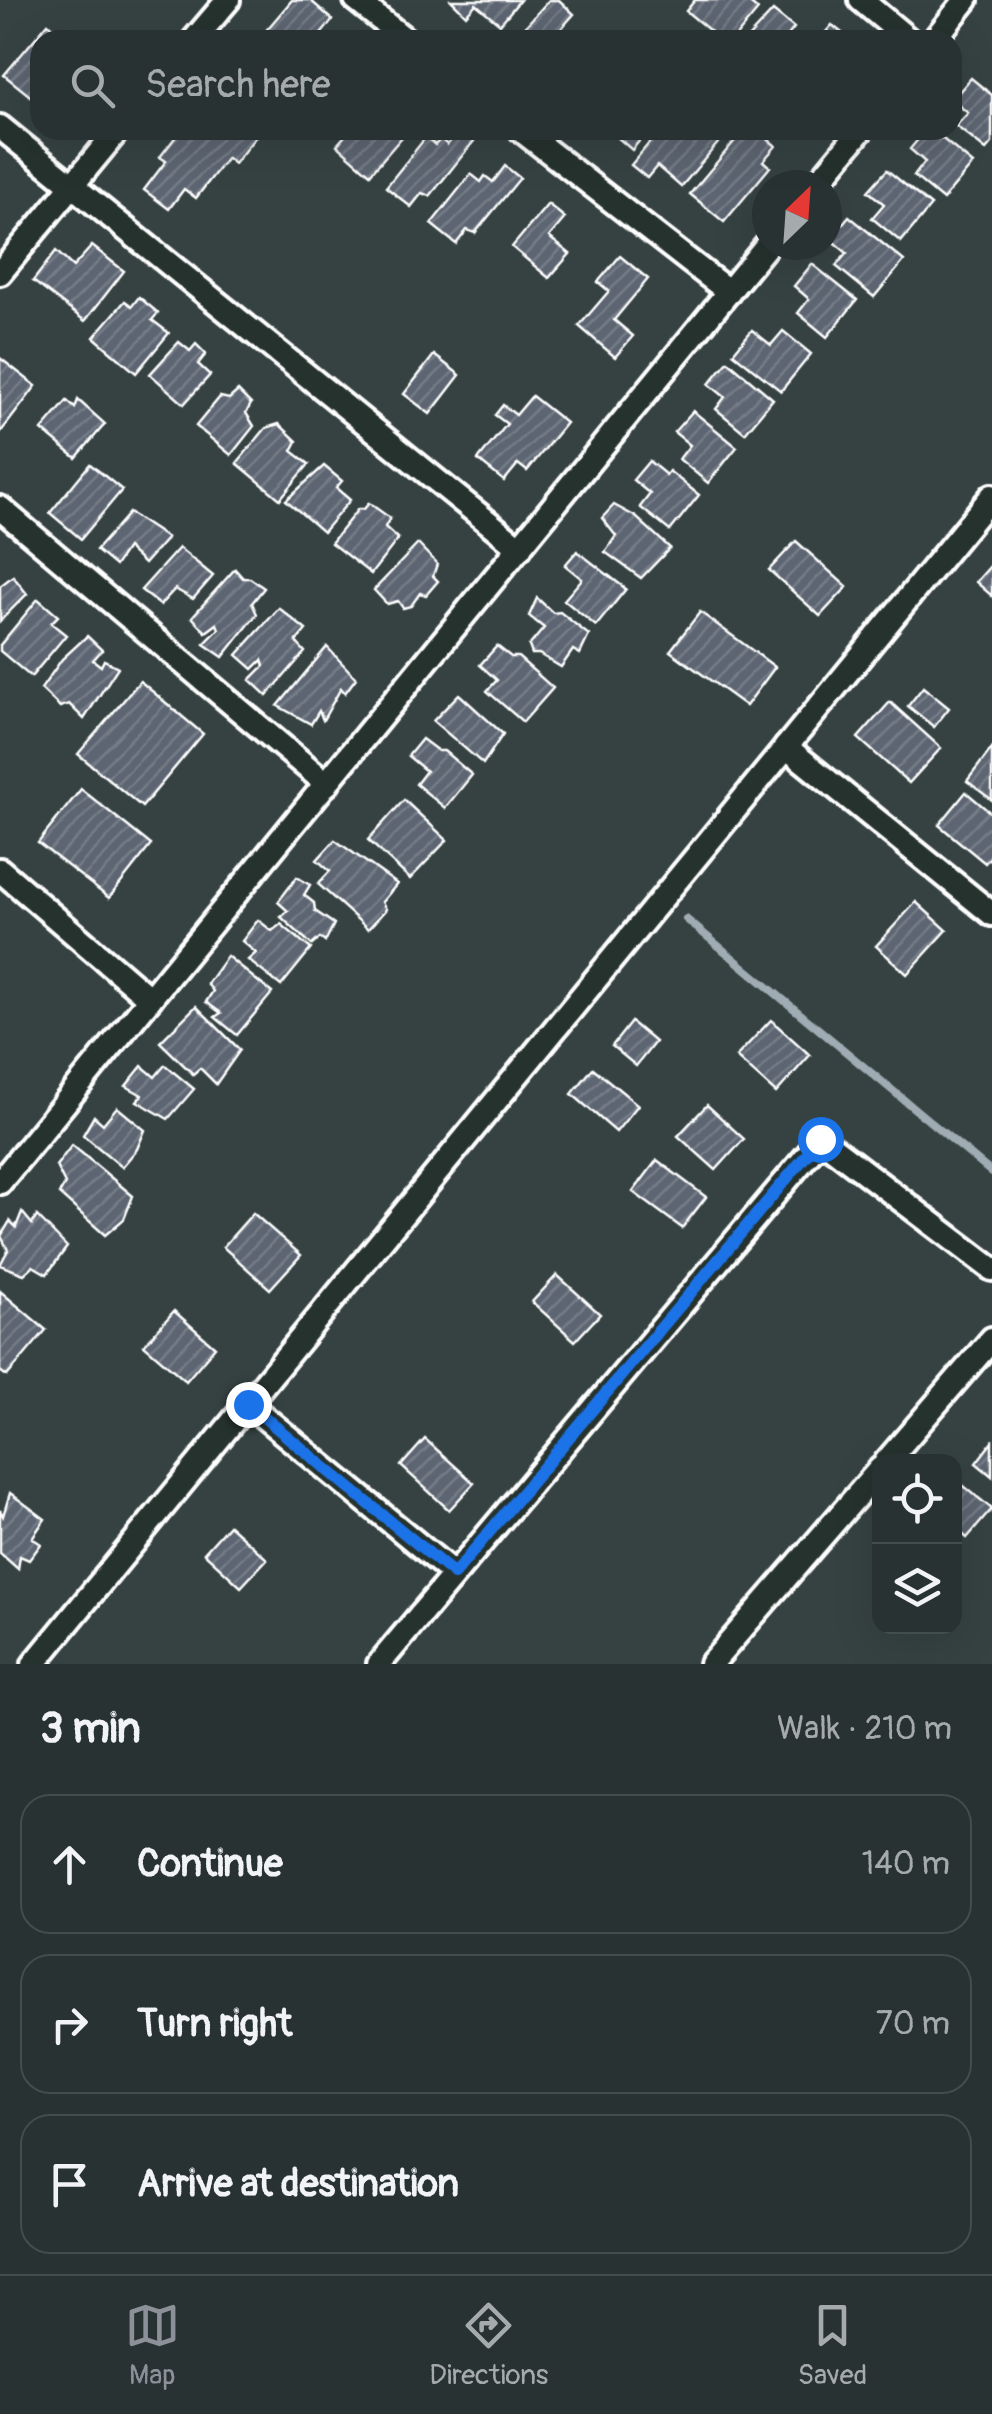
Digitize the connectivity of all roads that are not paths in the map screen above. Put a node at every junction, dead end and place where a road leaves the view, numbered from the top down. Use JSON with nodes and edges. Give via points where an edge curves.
{"nodes":[{"id":1,"x":228,"y":0,"type":"edge"},
{"id":2,"x":356,"y":0,"type":"edge"},
{"id":3,"x":861,"y":0,"type":"edge"},
{"id":4,"x":966,"y":0,"type":"edge"},
{"id":5,"x":202,"y":30,"type":"edge"},
{"id":6,"x":394,"y":30,"type":"edge"},
{"id":7,"x":897,"y":30,"type":"edge"},
{"id":8,"x":942,"y":30,"type":"edge"},
{"id":9,"x":0,"y":126,"type":"edge"},
{"id":10,"x":110,"y":140,"type":"edge"},
{"id":11,"x":535,"y":140,"type":"edge"},
{"id":12,"x":852,"y":140,"type":"edge"},
{"id":13,"x":828,"y":170,"type":"edge"},
{"id":14,"x":72,"y":185,"type":"junction"},
{"id":15,"x":755,"y":260,"type":"edge"},
{"id":16,"x":0,"y":273,"type":"edge"},
{"id":17,"x":729,"y":292,"type":"junction"},
{"id":18,"x":992,"y":496,"type":"edge"},
{"id":19,"x":0,"y":508,"type":"edge"},
{"id":20,"x":520,"y":548,"type":"junction"},
{"id":21,"x":786,"y":747,"type":"junction"},
{"id":22,"x":327,"y":784,"type":"junction"},
{"id":23,"x":0,"y":870,"type":"edge"},
{"id":24,"x":992,"y":914,"type":"edge"},
{"id":25,"x":150,"y":998,"type":"junction"},
{"id":26,"x":0,"y":1182,"type":"edge"},
{"id":27,"x":992,"y":1269,"type":"edge"},
{"id":28,"x":992,"y":1340,"type":"edge"},
{"id":29,"x":248,"y":1404,"type":"junction"},
{"id":30,"x":893,"y":1454,"type":"edge"},
{"id":31,"x":872,"y":1478,"type":"edge"},
{"id":32,"x":454,"y":1574,"type":"junction"},
{"id":33,"x":34,"y":1664,"type":"edge"},
{"id":34,"x":378,"y":1664,"type":"edge"},
{"id":35,"x":711,"y":1664,"type":"edge"}],
"edges":[{"from":1,"to":5,"type":"street"},
{"from":2,"to":6,"type":"street"},
{"from":3,"to":7,"type":"street"},
{"from":4,"to":8,"type":"street"},
{"from":9,"to":14,"type":"street"},
{"from":10,"to":14,"type":"street"},
{"from":11,"to":17,"type":"street"},
{"from":12,"to":13,"type":"street"},
{"from":14,"to":16,"type":"street"},
{"from":14,"to":20,"type":"street"},
{"from":15,"to":17,"type":"street"},
{"from":17,"to":20,"type":"street"},
{"from":18,"to":21,"type":"street"},
{"from":19,"to":22,"type":"street"},
{"from":20,"to":22,"type":"street"},
{"from":21,"to":24,"type":"street"},
{"from":21,"to":29,"type":"street"},
{"from":22,"to":25,"type":"street"},
{"from":23,"to":25,"type":"street"},
{"from":25,"to":26,"type":"street"},
{"from":27,"to":32,"type":"street","via":[[820,1139]]},
{"from":28,"to":30,"type":"street"},
{"from":29,"to":32,"type":"street"},
{"from":29,"to":33,"type":"street"},
{"from":31,"to":35,"type":"street"},
{"from":32,"to":34,"type":"street"}]}
